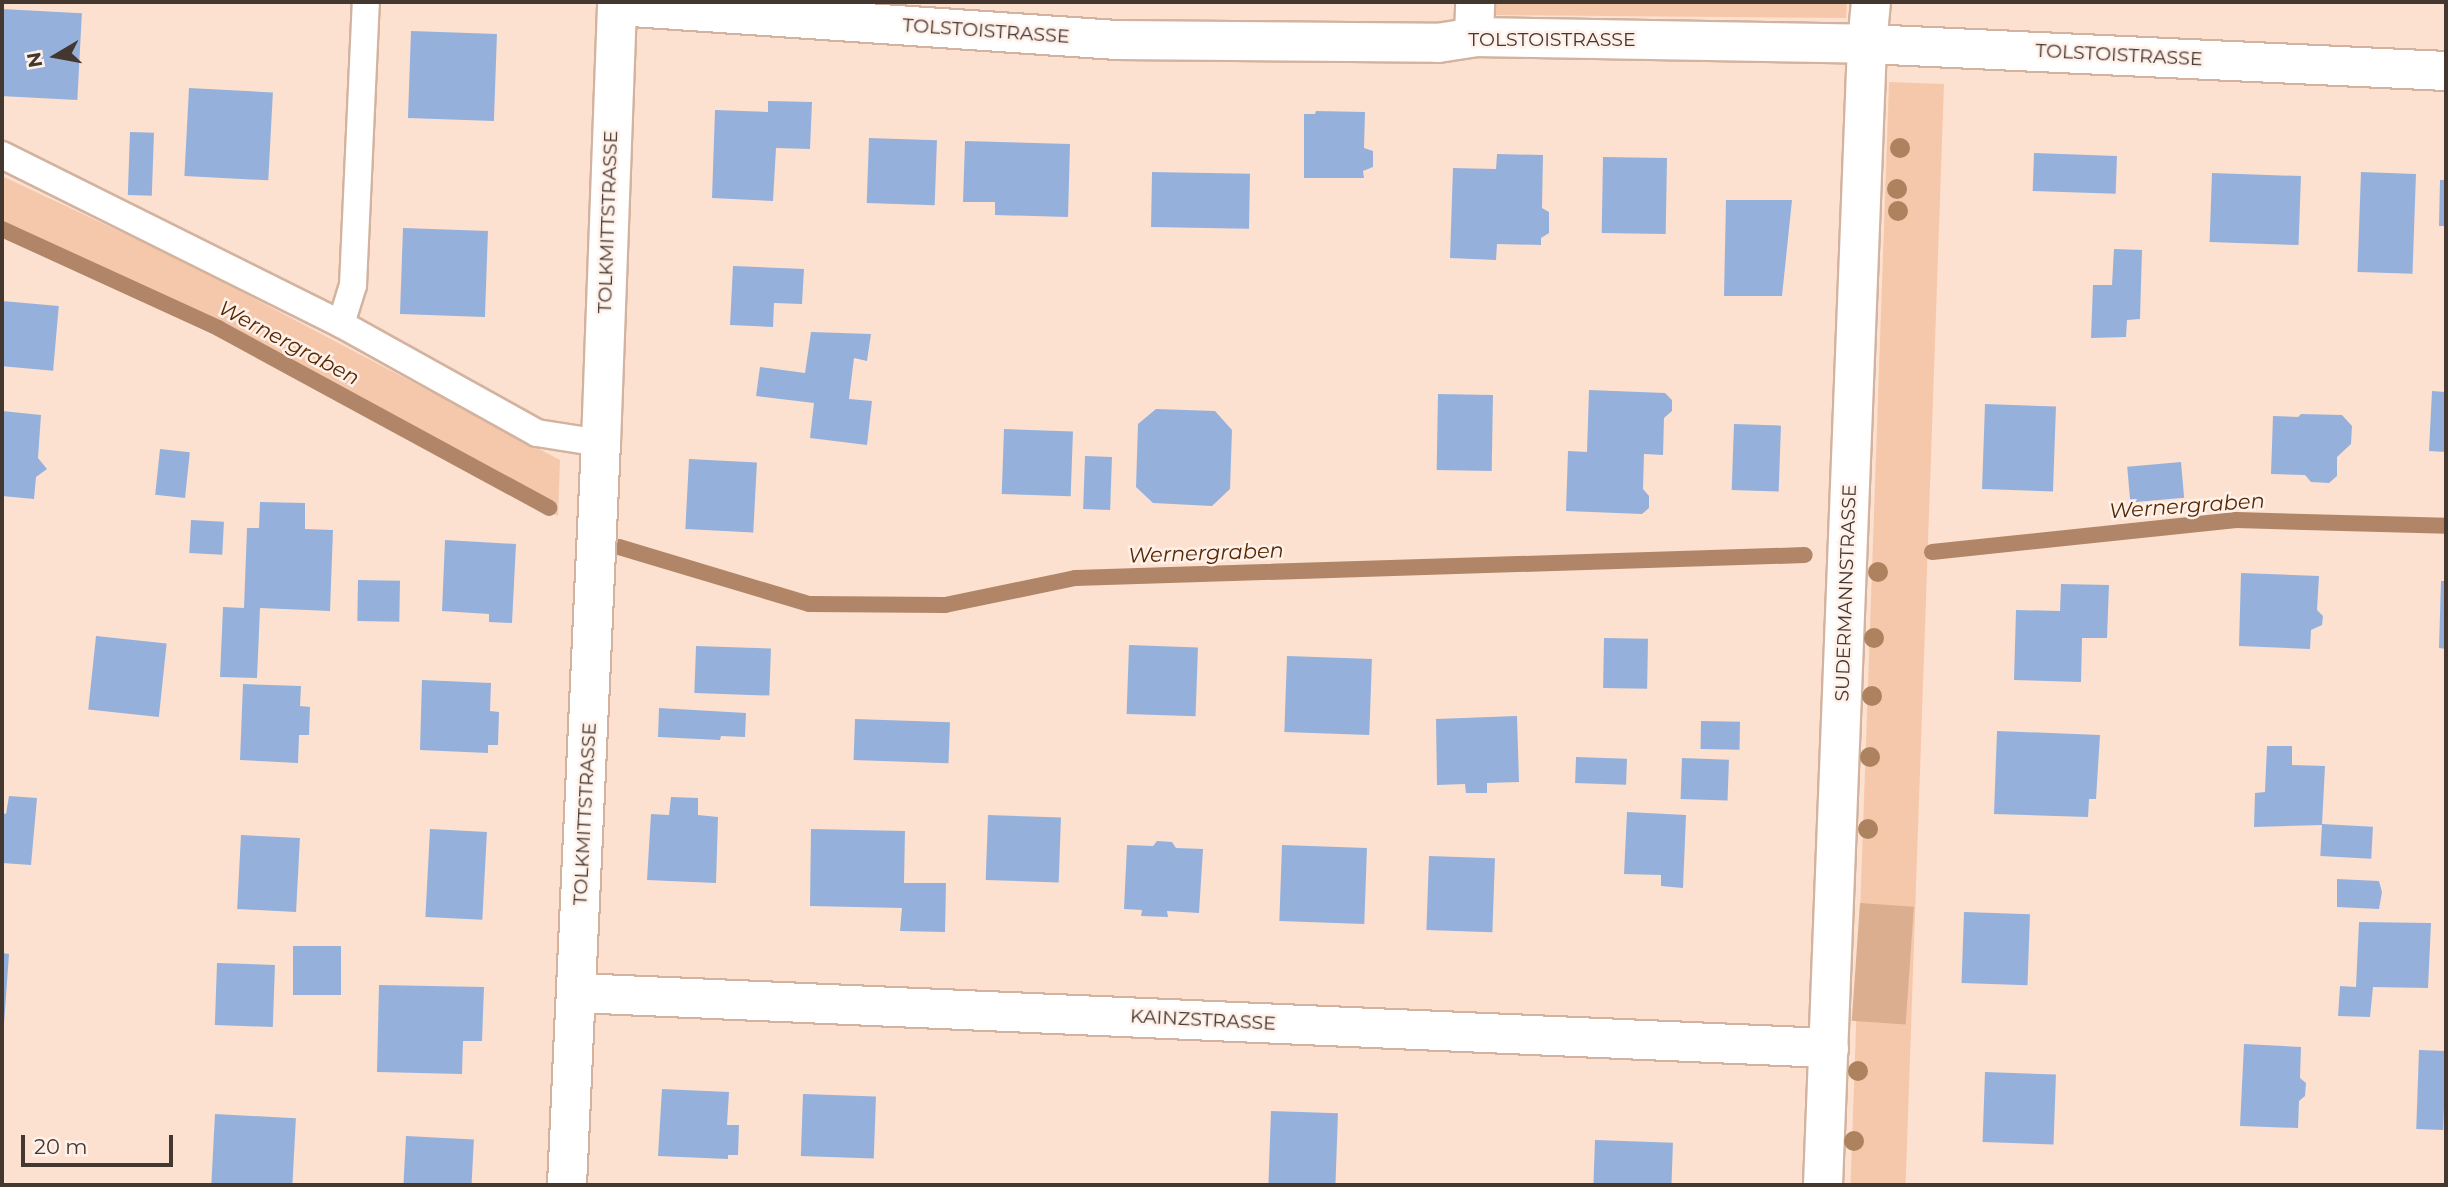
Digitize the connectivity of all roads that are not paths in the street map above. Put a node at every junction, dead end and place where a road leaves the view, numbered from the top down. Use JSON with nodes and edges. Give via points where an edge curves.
{"nodes":[{"id":1,"x":366,"y":2,"type":"edge"},
{"id":2,"x":1871,"y":2,"type":"edge"},
{"id":3,"x":617,"y":4,"type":"edge"},
{"id":4,"x":1475,"y":20,"type":"edge"},
{"id":5,"x":1867,"y":44,"type":"junction"},
{"id":6,"x":2446,"y":71,"type":"edge"},
{"id":7,"x":2,"y":155,"type":"edge"},
{"id":8,"x":341,"y":324,"type":"junction"},
{"id":9,"x":601,"y":443,"type":"junction"},
{"id":10,"x":577,"y":993,"type":"junction"},
{"id":11,"x":1829,"y":1048,"type":"junction"},
{"id":12,"x":567,"y":1185,"type":"edge"},
{"id":13,"x":1823,"y":1185,"type":"edge"}],
"edges":[{"from":1,"to":8,"type":"lane","via":[[353,285]]},
{"from":2,"to":5,"type":"street","name":"SUDERMANNSTRASSE"},
{"from":3,"to":4,"type":"street","name":"TOLSTOISTRASSE","via":[[1118,40],[1438,43]]},
{"from":3,"to":9,"type":"street","name":"TOLKMITTSTRASSE"},
{"from":4,"to":5,"type":"street","name":"TOLSTOISTRASSE"},
{"from":5,"to":6,"type":"street","name":"TOLSTOISTRASSE"},
{"from":5,"to":11,"type":"street","name":"SUDERMANNSTRASSE"},
{"from":7,"to":8,"type":"lane"},
{"from":8,"to":9,"type":"lane","via":[[537,433]]},
{"from":9,"to":10,"type":"street","name":"TOLKMITTSTRASSE"},
{"from":10,"to":11,"type":"street","name":"KAINZSTRASSE"},
{"from":10,"to":12,"type":"street","name":"TOLKMITTSTRASSE"},
{"from":11,"to":13,"type":"street","name":"SUDERMANNSTRASSE"}]}
